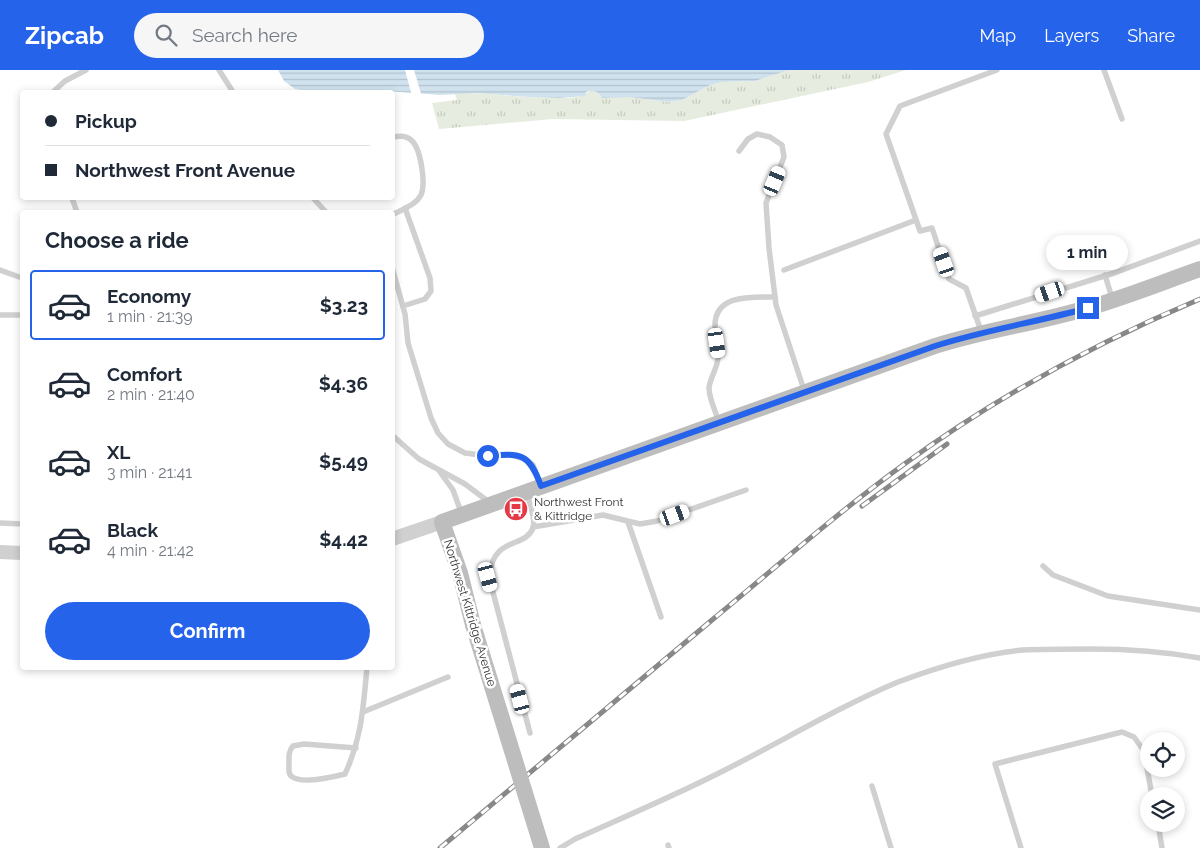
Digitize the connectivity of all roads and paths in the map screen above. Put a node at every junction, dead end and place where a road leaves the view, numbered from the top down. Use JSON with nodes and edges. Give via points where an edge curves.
{"nodes":[{"id":1,"x":86,"y":70,"type":"edge"},
{"id":2,"x":218,"y":70,"type":"edge"},
{"id":3,"x":997,"y":70,"type":"edge"},
{"id":4,"x":1104,"y":70,"type":"edge"},
{"id":5,"x":55,"y":90,"type":"edge"},
{"id":6,"x":232,"y":90,"type":"edge"},
{"id":7,"x":1122,"y":119,"type":"dead end"},
{"id":8,"x":395,"y":137,"type":"edge"},
{"id":9,"x":739,"y":151,"type":"dead end"},
{"id":10,"x":315,"y":200,"type":"edge"},
{"id":11,"x":405,"y":208,"type":"junction"},
{"id":12,"x":324,"y":210,"type":"edge"},
{"id":13,"x":395,"y":214,"type":"edge"},
{"id":14,"x":916,"y":220,"type":"junction"},
{"id":15,"x":1200,"y":241,"type":"edge"},
{"id":16,"x":1200,"y":269,"type":"edge"},
{"id":17,"x":0,"y":270,"type":"edge"},
{"id":18,"x":784,"y":270,"type":"dead end"},
{"id":19,"x":1106,"y":275,"type":"junction"},
{"id":20,"x":20,"y":277,"type":"edge"},
{"id":21,"x":395,"y":278,"type":"edge"},
{"id":22,"x":775,"y":297,"type":"junction"},
{"id":23,"x":1113,"y":300,"type":"junction"},
{"id":24,"x":403,"y":306,"type":"junction"},
{"id":25,"x":0,"y":315,"type":"edge"},
{"id":26,"x":20,"y":316,"type":"edge"},
{"id":27,"x":975,"y":316,"type":"junction"},
{"id":28,"x":982,"y":333,"type":"junction"},
{"id":29,"x":805,"y":392,"type":"junction"},
{"id":30,"x":719,"y":422,"type":"junction"},
{"id":31,"x":395,"y":438,"type":"edge"},
{"id":32,"x":434,"y":467,"type":"junction"},
{"id":33,"x":534,"y":488,"type":"junction"},
{"id":34,"x":746,"y":490,"type":"dead end"},
{"id":35,"x":491,"y":504,"type":"junction"},
{"id":36,"x":462,"y":514,"type":"junction"},
{"id":37,"x":442,"y":522,"type":"junction"},
{"id":38,"x":628,"y":522,"type":"junction"},
{"id":39,"x":0,"y":523,"type":"edge"},
{"id":40,"x":20,"y":524,"type":"edge"},
{"id":41,"x":533,"y":527,"type":"junction"},
{"id":42,"x":395,"y":537,"type":"edge"},
{"id":43,"x":0,"y":552,"type":"edge"},
{"id":44,"x":20,"y":553,"type":"edge"},
{"id":45,"x":1043,"y":566,"type":"dead end"},
{"id":46,"x":1200,"y":610,"type":"edge"},
{"id":47,"x":661,"y":617,"type":"dead end"},
{"id":48,"x":1200,"y":658,"type":"edge"},
{"id":49,"x":368,"y":670,"type":"edge"},
{"id":50,"x":448,"y":677,"type":"dead end"},
{"id":51,"x":363,"y":712,"type":"junction"},
{"id":52,"x":530,"y":734,"type":"dead end"},
{"id":53,"x":356,"y":748,"type":"junction"},
{"id":54,"x":872,"y":786,"type":"dead end"},
{"id":55,"x":1150,"y":787,"type":"edge"},
{"id":56,"x":1159,"y":832,"type":"edge"},
{"id":57,"x":542,"y":848,"type":"edge"},
{"id":58,"x":560,"y":848,"type":"edge"},
{"id":59,"x":891,"y":848,"type":"edge"},
{"id":60,"x":1021,"y":848,"type":"edge"},
{"id":61,"x":1162,"y":848,"type":"edge"}],
"edges":[{"from":1,"to":5,"type":"lane","via":[[65,80]]},
{"from":2,"to":6,"type":"lane"},
{"from":3,"to":14,"type":"lane","via":[[900,106],[886,134]]},
{"from":4,"to":7,"type":"lane"},
{"from":8,"to":11,"type":"lane","via":[[406,136],[412,140],[423,174],[424,186],[420,196]]},
{"from":9,"to":22,"type":"lane","via":[[748,139],[757,134],[782,145],[784,158],[766,203]]},
{"from":10,"to":12,"type":"lane"},
{"from":11,"to":13,"type":"lane"},
{"from":11,"to":24,"type":"lane","via":[[430,278],[431,291],[425,299]]},
{"from":14,"to":18,"type":"lane"},
{"from":14,"to":27,"type":"lane","via":[[920,231],[932,228],[949,279],[966,288]]},
{"from":15,"to":19,"type":"lane"},
{"from":16,"to":23,"type":"main road"},
{"from":17,"to":20,"type":"lane"},
{"from":19,"to":23,"type":"lane"},
{"from":19,"to":27,"type":"lane"},
{"from":21,"to":24,"type":"lane"},
{"from":22,"to":29,"type":"lane"},
{"from":22,"to":30,"type":"lane","via":[[735,299],[717,313],[714,324],[717,367],[709,389]]},
{"from":23,"to":28,"type":"main road","via":[[1052,318]]},
{"from":24,"to":33,"type":"lane","via":[[408,343],[438,433],[448,444],[465,453],[511,455],[525,459],[533,465]]},
{"from":25,"to":26,"type":"lane"},
{"from":27,"to":28,"type":"lane"},
{"from":28,"to":29,"type":"main road","via":[[935,346]]},
{"from":29,"to":30,"type":"main road"},
{"from":30,"to":33,"type":"main road"},
{"from":31,"to":32,"type":"lane"},
{"from":32,"to":35,"type":"lane","via":[[465,484]]},
{"from":32,"to":36,"type":"lane","via":[[446,478]]},
{"from":33,"to":35,"type":"main road"},
{"from":33,"to":41,"type":"lane"},
{"from":34,"to":38,"type":"lane","via":[[657,522]]},
{"from":35,"to":36,"type":"main road"},
{"from":36,"to":37,"type":"main road"},
{"from":37,"to":42,"type":"street"},
{"from":37,"to":57,"type":"main road","name":"Northwest Kittridge Avenue","bridge":true},
{"from":38,"to":41,"type":"lane","via":[[603,515]]},
{"from":38,"to":47,"type":"lane"},
{"from":39,"to":40,"type":"lane"},
{"from":41,"to":52,"type":"lane","via":[[527,535],[499,550],[488,577]]},
{"from":43,"to":44,"type":"street"},
{"from":45,"to":46,"type":"lane","via":[[1053,575],[1108,596]]},
{"from":48,"to":58,"type":"lane","via":[[1130,648],[1022,650],[944,666],[863,698],[714,776]]},
{"from":49,"to":51,"type":"lane"},
{"from":50,"to":51,"type":"lane"},
{"from":51,"to":53,"type":"lane"},
{"from":53,"to":53,"type":"lane","via":[[344,774],[321,780],[298,779],[289,773],[289,755],[293,746]]},
{"from":54,"to":59,"type":"lane"},
{"from":55,"to":60,"type":"lane","via":[[1144,751],[1134,736],[1122,732],[995,764]]},
{"from":56,"to":61,"type":"lane"}]}
